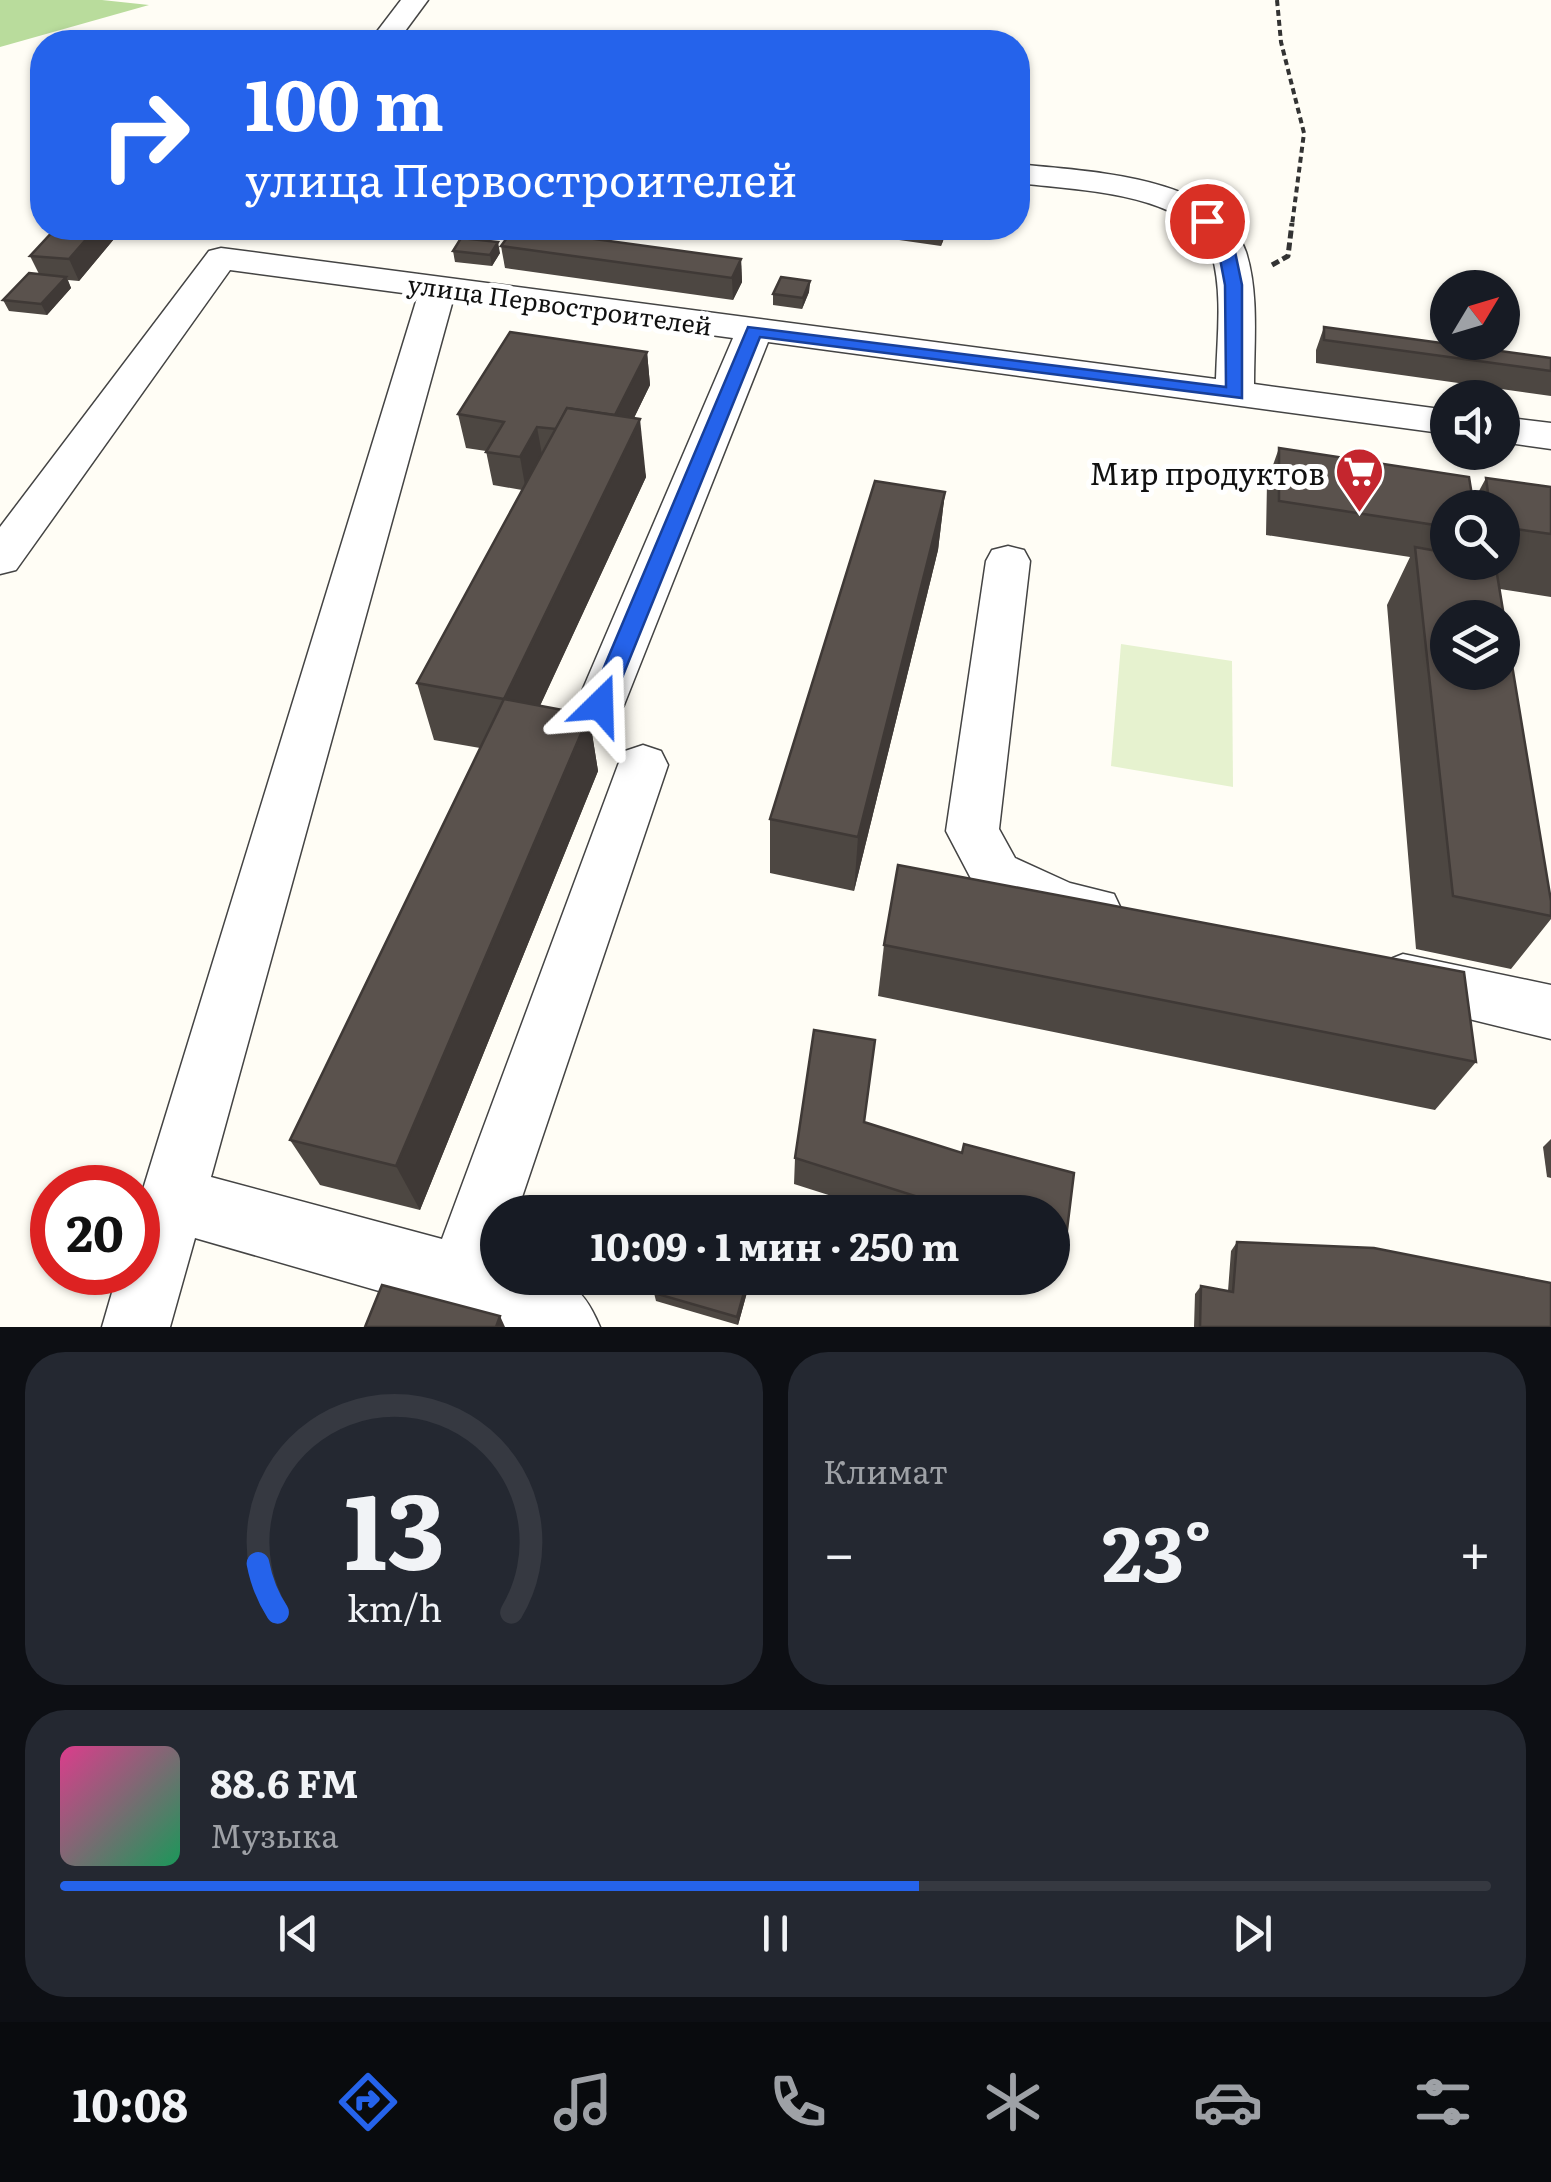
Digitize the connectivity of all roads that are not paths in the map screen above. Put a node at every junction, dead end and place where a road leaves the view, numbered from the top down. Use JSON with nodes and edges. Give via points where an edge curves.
{"nodes":[{"id":1,"x":415,"y":0,"type":"edge"},
{"id":2,"x":392,"y":30,"type":"edge"},
{"id":3,"x":1030,"y":176,"type":"edge"},
{"id":4,"x":232,"y":243,"type":"edge"},
{"id":5,"x":438,"y":288,"type":"junction"},
{"id":6,"x":754,"y":331,"type":"junction"},
{"id":7,"x":1235,"y":394,"type":"junction"},
{"id":8,"x":1430,"y":420,"type":"edge"},
{"id":9,"x":1520,"y":432,"type":"edge"},
{"id":10,"x":1551,"y":436,"type":"edge"},
{"id":11,"x":0,"y":559,"type":"edge"},
{"id":12,"x":1008,"y":561,"type":"dead end"},
{"id":13,"x":600,"y":705,"type":"dead end"},
{"id":14,"x":644,"y":765,"type":"dead end"},
{"id":15,"x":1138,"y":921,"type":"edge"},
{"id":16,"x":1344,"y":967,"type":"edge"},
{"id":17,"x":1551,"y":1012,"type":"edge"},
{"id":18,"x":172,"y":1199,"type":"junction"},
{"id":19,"x":461,"y":1278,"type":"junction"},
{"id":20,"x":136,"y":1327,"type":"edge"},
{"id":21,"x":566,"y":1327,"type":"edge"}],
"edges":[{"from":1,"to":2,"type":"street"},
{"from":3,"to":7,"type":"street","via":[[1133,189],[1207,221],[1225,242],[1234,285]]},
{"from":4,"to":5,"type":"street","name":"улица Первостроителей"},
{"from":4,"to":11,"type":"street","name":"улица Первостроителей"},
{"from":5,"to":6,"type":"street","name":"улица Первостроителей"},
{"from":5,"to":18,"type":"street"},
{"from":6,"to":7,"type":"street","name":"улица Первостроителей"},
{"from":6,"to":13,"type":"street"},
{"from":7,"to":8,"type":"street","name":"улица Первостроителей"},
{"from":9,"to":10,"type":"street"},
{"from":12,"to":15,"type":"street","via":[[972,831],[996,874],[1062,905]]},
{"from":14,"to":19,"type":"street"},
{"from":16,"to":17,"type":"street"},
{"from":18,"to":19,"type":"street"},
{"from":18,"to":20,"type":"street"},
{"from":19,"to":21,"type":"street","via":[[555,1311]]}]}
